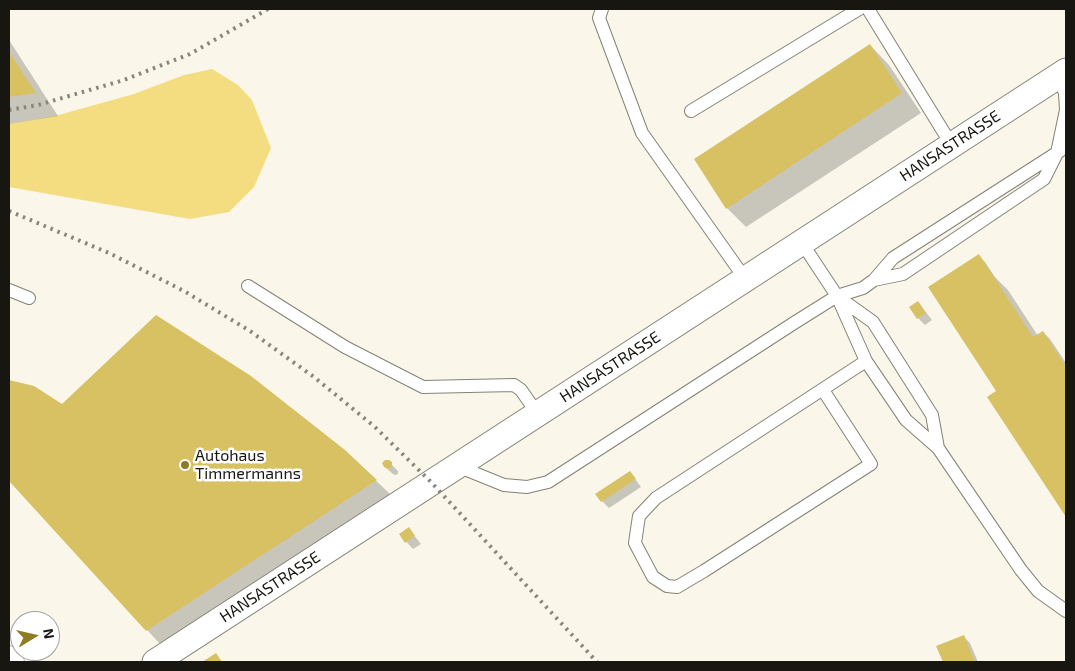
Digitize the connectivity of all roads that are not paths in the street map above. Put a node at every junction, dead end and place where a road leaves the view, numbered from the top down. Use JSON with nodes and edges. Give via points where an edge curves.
{"nodes":[{"id":1,"x":602,"y":9,"type":"edge"},
{"id":2,"x":859,"y":9,"type":"edge"},
{"id":3,"x":868,"y":9,"type":"edge"},
{"id":4,"x":1062,"y":74,"type":"edge"},
{"id":5,"x":691,"y":111,"type":"dead end"},
{"id":6,"x":952,"y":144,"type":"junction"},
{"id":7,"x":1062,"y":150,"type":"edge"},
{"id":8,"x":802,"y":243,"type":"junction"},
{"id":9,"x":746,"y":280,"type":"junction"},
{"id":10,"x":874,"y":280,"type":"junction"},
{"id":11,"x":248,"y":286,"type":"dead end"},
{"id":12,"x":9,"y":290,"type":"edge"},
{"id":13,"x":837,"y":296,"type":"junction"},
{"id":14,"x":29,"y":298,"type":"dead end"},
{"id":15,"x":866,"y":361,"type":"junction"},
{"id":16,"x":823,"y":390,"type":"junction"},
{"id":17,"x":537,"y":413,"type":"junction"},
{"id":18,"x":938,"y":448,"type":"junction"},
{"id":19,"x":456,"y":466,"type":"junction"},
{"id":20,"x":1066,"y":611,"type":"edge"},
{"id":21,"x":154,"y":662,"type":"edge"}],
"edges":[{"from":1,"to":9,"type":"lane","via":[[599,18],[642,133]]},
{"from":2,"to":5,"type":"lane"},
{"from":3,"to":6,"type":"lane"},
{"from":4,"to":6,"type":"street","name":"HANSASTRASSE"},
{"from":4,"to":7,"type":"lane","via":[[1066,110]]},
{"from":6,"to":8,"type":"street","name":"HANSASTRASSE"},
{"from":7,"to":10,"type":"lane","via":[[893,258]]},
{"from":7,"to":10,"type":"lane","via":[[1044,180],[903,274]]},
{"from":8,"to":9,"type":"street","name":"HANSASTRASSE"},
{"from":8,"to":13,"type":"lane"},
{"from":9,"to":17,"type":"street","name":"HANSASTRASSE"},
{"from":10,"to":13,"type":"lane","via":[[863,288]]},
{"from":11,"to":17,"type":"lane","via":[[344,347],[423,386],[514,385]]},
{"from":12,"to":14,"type":"lane"},
{"from":13,"to":15,"type":"lane"},
{"from":13,"to":18,"type":"lane","via":[[873,322],[932,415]]},
{"from":13,"to":19,"type":"lane","via":[[548,482],[527,487],[504,486]]},
{"from":15,"to":16,"type":"lane"},
{"from":15,"to":18,"type":"lane","via":[[906,420]]},
{"from":16,"to":16,"type":"lane","via":[[656,498],[638,516],[635,543],[653,577],[667,586],[677,587],[870,464]]},
{"from":17,"to":19,"type":"street","name":"HANSASTRASSE"},
{"from":18,"to":20,"type":"lane","via":[[1021,570],[1038,591]]},
{"from":19,"to":21,"type":"street","name":"HANSASTRASSE"}]}
